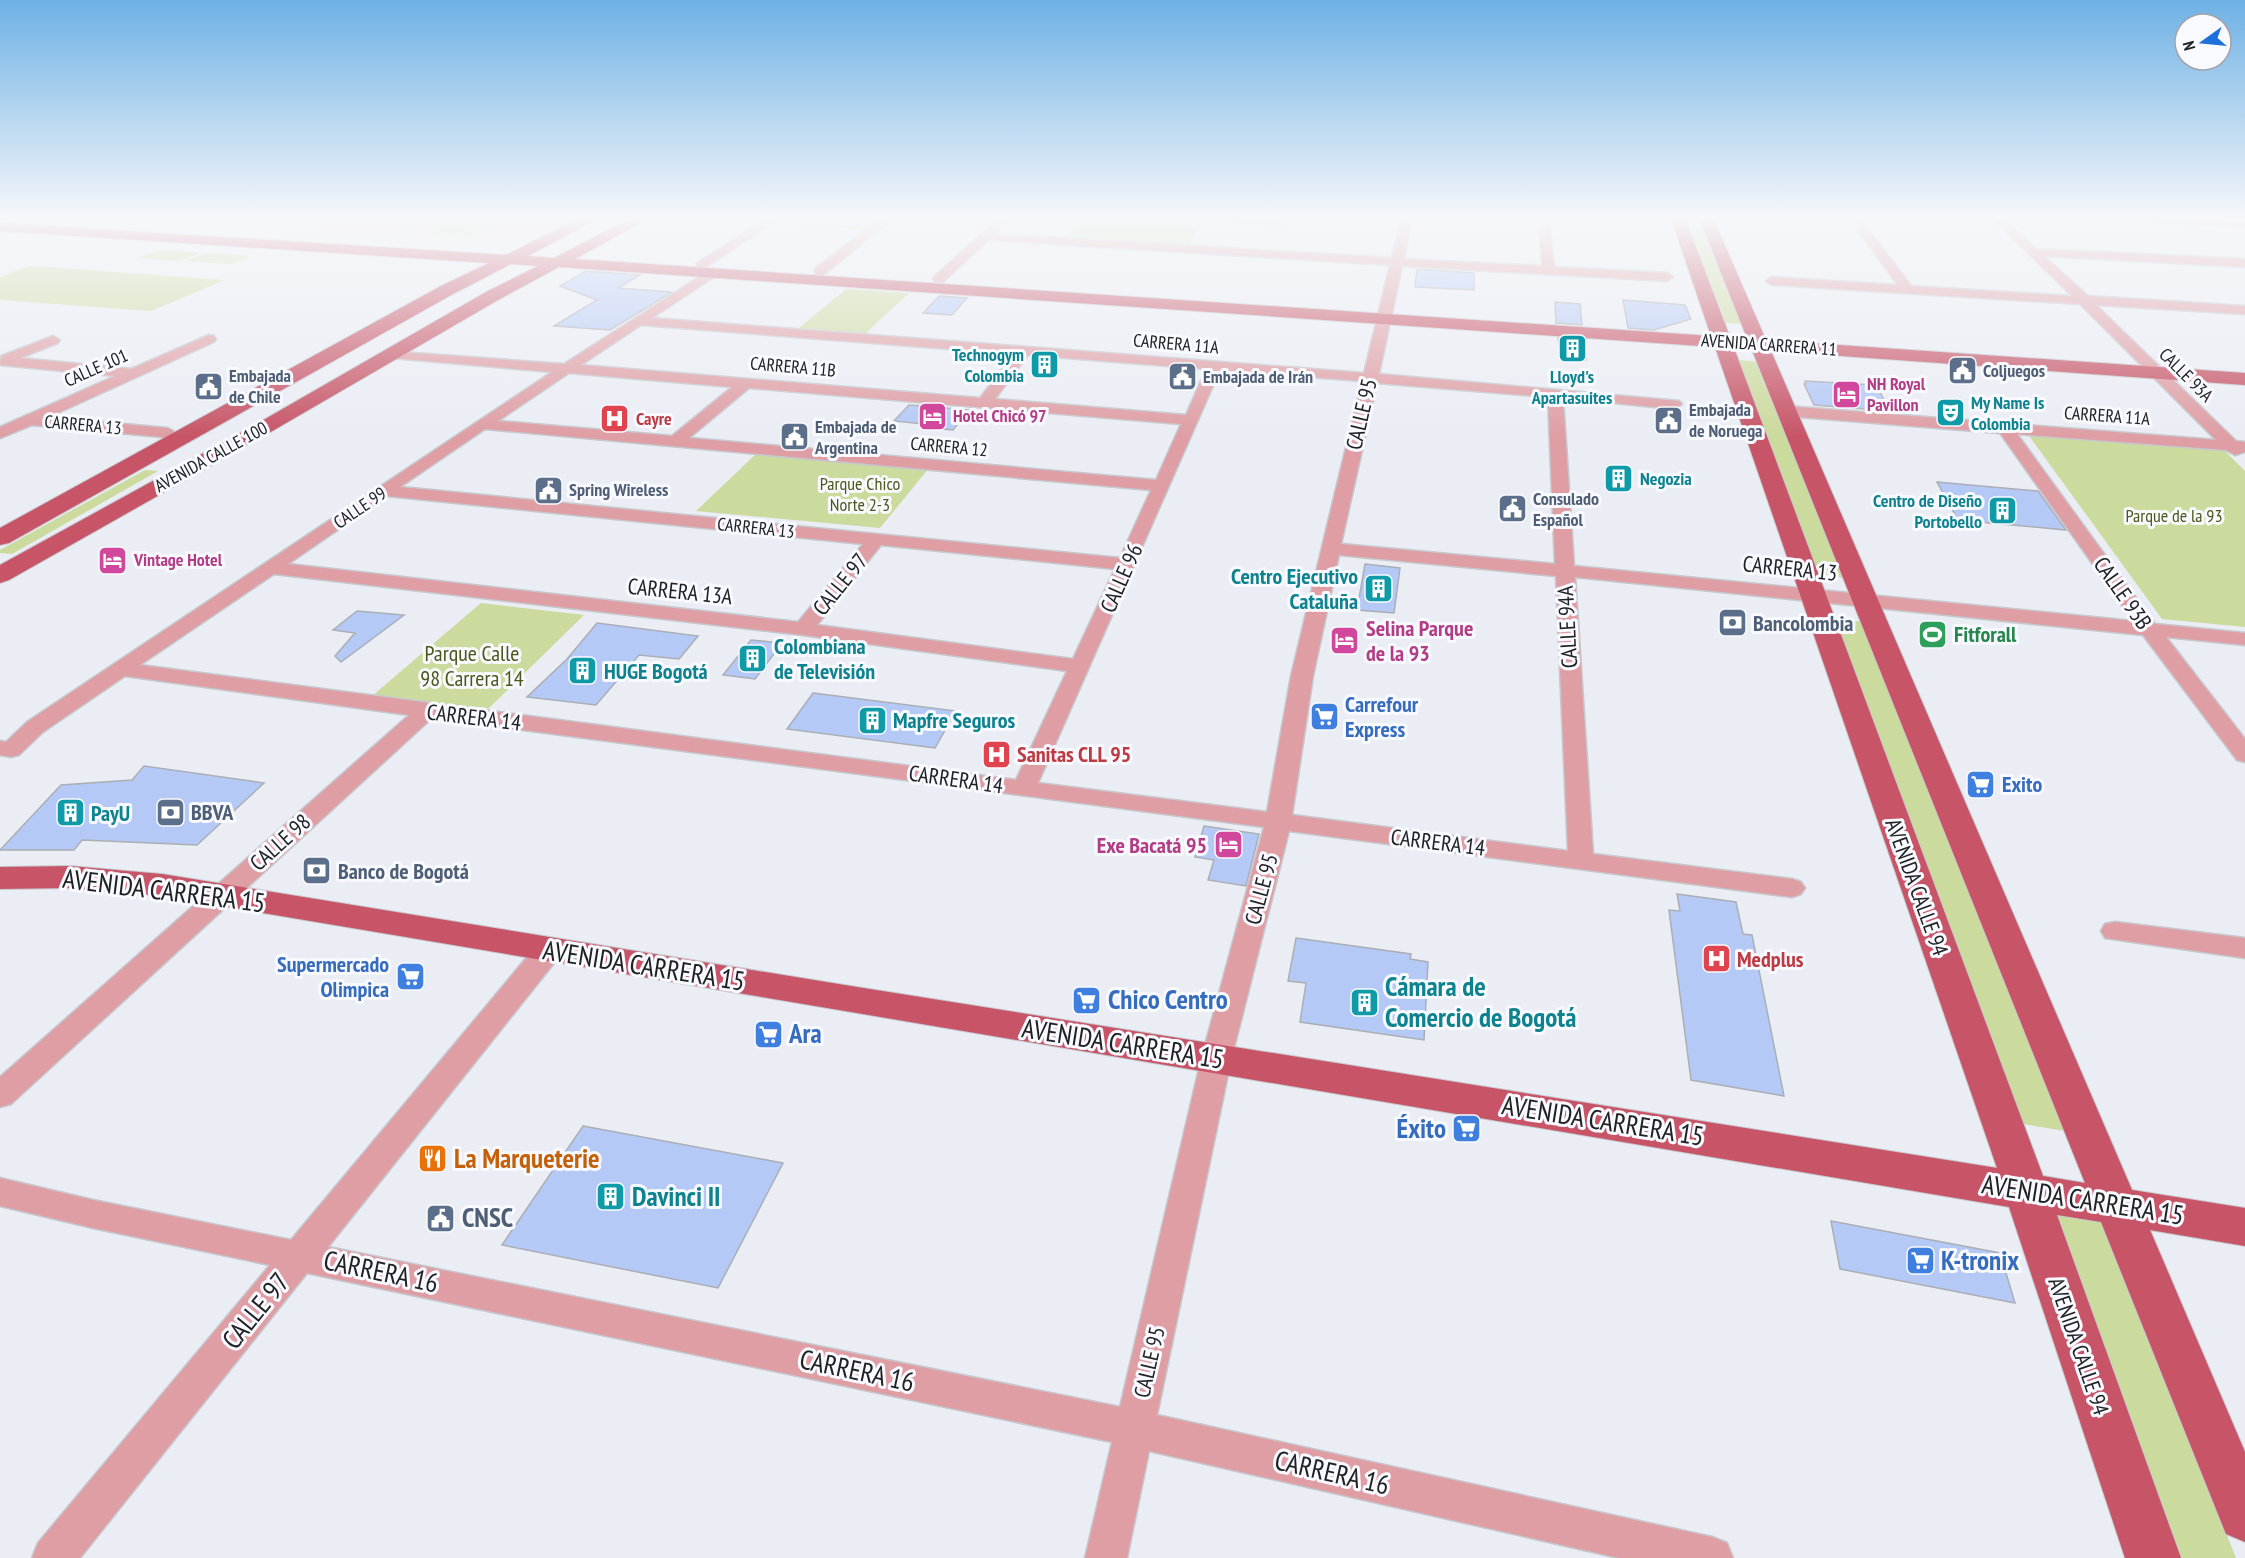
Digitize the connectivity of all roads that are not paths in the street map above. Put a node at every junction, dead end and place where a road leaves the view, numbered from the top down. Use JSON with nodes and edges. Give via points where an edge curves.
{"nodes":[{"id":1,"x":445,"y":291,"type":"edge"},
{"id":2,"x":502,"y":291,"type":"edge"},
{"id":3,"x":678,"y":291,"type":"edge"},
{"id":4,"x":1042,"y":291,"type":"edge"},
{"id":5,"x":1088,"y":291,"type":"edge"},
{"id":6,"x":1389,"y":291,"type":"edge"},
{"id":7,"x":1704,"y":291,"type":"edge"},
{"id":8,"x":1736,"y":291,"type":"edge"},
{"id":9,"x":1934,"y":291,"type":"edge"},
{"id":10,"x":2074,"y":291,"type":"edge"},
{"id":11,"x":2084,"y":300,"type":"junction"},
{"id":12,"x":2245,"y":310,"type":"edge"},
{"id":13,"x":1384,"y":314,"type":"junction"},
{"id":14,"x":639,"y":321,"type":"junction"},
{"id":15,"x":1721,"y":337,"type":"junction"},
{"id":16,"x":209,"y":339,"type":"dead end"},
{"id":17,"x":1756,"y":339,"type":"junction"},
{"id":18,"x":53,"y":340,"type":"dead end"},
{"id":19,"x":1024,"y":351,"type":"junction"},
{"id":20,"x":392,"y":354,"type":"junction"},
{"id":21,"x":0,"y":361,"type":"edge"},
{"id":22,"x":1215,"y":366,"type":"junction"},
{"id":23,"x":569,"y":368,"type":"junction"},
{"id":24,"x":2150,"y":368,"type":"junction"},
{"id":25,"x":2245,"y":369,"type":"edge"},
{"id":26,"x":133,"y":373,"type":"junction"},
{"id":27,"x":1369,"y":379,"type":"junction"},
{"id":28,"x":2245,"y":379,"type":"edge"},
{"id":29,"x":747,"y":382,"type":"junction"},
{"id":30,"x":1555,"y":393,"type":"junction"},
{"id":31,"x":984,"y":403,"type":"junction"},
{"id":32,"x":1674,"y":404,"type":"dead end"},
{"id":33,"x":1786,"y":411,"type":"junction"},
{"id":34,"x":0,"y":417,"type":"edge"},
{"id":35,"x":29,"y":420,"type":"junction"},
{"id":36,"x":1192,"y":420,"type":"junction"},
{"id":37,"x":482,"y":424,"type":"junction"},
{"id":38,"x":267,"y":426,"type":"junction"},
{"id":39,"x":2005,"y":428,"type":"junction"},
{"id":40,"x":0,"y":433,"type":"edge"},
{"id":41,"x":175,"y":436,"type":"junction"},
{"id":42,"x":675,"y":442,"type":"junction"},
{"id":43,"x":2237,"y":446,"type":"edge"},
{"id":44,"x":2245,"y":460,"type":"edge"},
{"id":45,"x":1161,"y":486,"type":"junction"},
{"id":46,"x":386,"y":490,"type":"junction"},
{"id":47,"x":0,"y":538,"type":"edge"},
{"id":48,"x":876,"y":539,"type":"junction"},
{"id":49,"x":1330,"y":549,"type":"junction"},
{"id":50,"x":1127,"y":564,"type":"junction"},
{"id":51,"x":272,"y":568,"type":"junction"},
{"id":52,"x":1564,"y":571,"type":"junction"},
{"id":53,"x":0,"y":575,"type":"edge"},
{"id":54,"x":0,"y":584,"type":"edge"},
{"id":55,"x":1813,"y":595,"type":"junction"},
{"id":56,"x":1865,"y":600,"type":"junction"},
{"id":57,"x":2148,"y":628,"type":"junction"},
{"id":58,"x":803,"y":629,"type":"junction"},
{"id":59,"x":2245,"y":639,"type":"edge"},
{"id":60,"x":1081,"y":666,"type":"junction"},
{"id":61,"x":122,"y":669,"type":"junction"},
{"id":62,"x":427,"y":711,"type":"junction"},
{"id":63,"x":6,"y":749,"type":"edge"},
{"id":64,"x":2245,"y":755,"type":"edge"},
{"id":65,"x":1024,"y":788,"type":"junction"},
{"id":66,"x":1278,"y":823,"type":"junction"},
{"id":67,"x":1581,"y":861,"type":"junction"},
{"id":68,"x":0,"y":878,"type":"edge"},
{"id":69,"x":1792,"y":888,"type":"dead end"},
{"id":70,"x":222,"y":895,"type":"junction"},
{"id":71,"x":2115,"y":931,"type":"dead end"},
{"id":72,"x":2245,"y":948,"type":"edge"},
{"id":73,"x":548,"y":951,"type":"junction"},
{"id":74,"x":1216,"y":1060,"type":"junction"},
{"id":75,"x":0,"y":1095,"type":"edge"},
{"id":76,"x":2025,"y":1191,"type":"junction"},
{"id":77,"x":0,"y":1192,"type":"edge"},
{"id":78,"x":2118,"y":1206,"type":"junction"},
{"id":79,"x":2245,"y":1227,"type":"edge"},
{"id":80,"x":301,"y":1256,"type":"junction"},
{"id":81,"x":1134,"y":1429,"type":"junction"},
{"id":82,"x":2245,"y":1515,"type":"edge"},
{"id":83,"x":1634,"y":1549,"type":"edge"},
{"id":84,"x":53,"y":1558,"type":"edge"},
{"id":85,"x":1106,"y":1558,"type":"edge"},
{"id":86,"x":1712,"y":1558,"type":"edge"},
{"id":87,"x":2153,"y":1558,"type":"edge"}],
"edges":[{"from":1,"to":41,"type":"main road","name":"AVENIDA CALLE 100"},
{"from":2,"to":20,"type":"main road","name":"AVENIDA CALLE 100"},
{"from":3,"to":14,"type":"street","name":"CALLE 99"},
{"from":4,"to":13,"type":"main road","name":"AVENIDA CARRERA 11"},
{"from":5,"to":13,"type":"main road","name":"AVENIDA CARRERA 11"},
{"from":6,"to":13,"type":"street","name":"CALLE 95"},
{"from":7,"to":15,"type":"main road","name":"AVENIDA CALLE 94"},
{"from":8,"to":17,"type":"main road"},
{"from":9,"to":11,"type":"street"},
{"from":10,"to":11,"type":"street","name":"CALLE 93A"},
{"from":11,"to":12,"type":"street"},
{"from":11,"to":24,"type":"street","name":"CALLE 93A"},
{"from":13,"to":15,"type":"main road","name":"AVENIDA CARRERA 11"},
{"from":13,"to":27,"type":"street","name":"CALLE 95"},
{"from":14,"to":19,"type":"street","name":"CARRERA 11A"},
{"from":14,"to":23,"type":"street","name":"CALLE 99"},
{"from":15,"to":17,"type":"main road","name":"AVENIDA CARRERA 11"},
{"from":15,"to":55,"type":"main road","name":"AVENIDA CALLE 94"},
{"from":16,"to":26,"type":"street","name":"CALLE 101"},
{"from":17,"to":24,"type":"main road","name":"AVENIDA CARRERA 11"},
{"from":17,"to":33,"type":"main road"},
{"from":18,"to":21,"type":"street"},
{"from":19,"to":22,"type":"street","name":"CARRERA 11A"},
{"from":19,"to":31,"type":"street"},
{"from":20,"to":23,"type":"street","name":"CARRERA 11B"},
{"from":20,"to":38,"type":"main road","name":"AVENIDA CALLE 100"},
{"from":21,"to":26,"type":"street"},
{"from":22,"to":27,"type":"street","name":"CARRERA 11A"},
{"from":22,"to":36,"type":"street","name":"CALLE 96"},
{"from":23,"to":29,"type":"street","name":"CARRERA 11B"},
{"from":23,"to":37,"type":"street","name":"CALLE 99"},
{"from":24,"to":25,"type":"main road","name":"AVENIDA CARRERA 11"},
{"from":24,"to":28,"type":"main road","name":"AVENIDA CARRERA 11"},
{"from":24,"to":43,"type":"street","name":"CALLE 93A"},
{"from":26,"to":35,"type":"street","name":"CALLE 101"},
{"from":27,"to":30,"type":"street","name":"CARRERA 11A"},
{"from":27,"to":49,"type":"street","name":"CALLE 95"},
{"from":29,"to":31,"type":"street","name":"CARRERA 11B"},
{"from":29,"to":42,"type":"street"},
{"from":30,"to":32,"type":"street","name":"CARRERA 11A"},
{"from":30,"to":52,"type":"street","name":"CALLE 94A"},
{"from":31,"to":36,"type":"street","name":"CARRERA 11B"},
{"from":33,"to":39,"type":"street","name":"CARRERA 11A"},
{"from":33,"to":56,"type":"main road"},
{"from":34,"to":35,"type":"street","name":"CARRERA 13"},
{"from":35,"to":40,"type":"street","name":"CALLE 101"},
{"from":35,"to":41,"type":"street","name":"CARRERA 13"},
{"from":36,"to":45,"type":"street","name":"CALLE 96"},
{"from":37,"to":42,"type":"street","name":"CARRERA 12"},
{"from":37,"to":46,"type":"street","name":"CALLE 99"},
{"from":38,"to":53,"type":"main road","name":"AVENIDA CALLE 100"},
{"from":38,"to":54,"type":"main road"},
{"from":39,"to":43,"type":"street","name":"CARRERA 11A"},
{"from":39,"to":57,"type":"street","name":"CALLE 93B"},
{"from":41,"to":47,"type":"main road","name":"AVENIDA CALLE 100"},
{"from":42,"to":45,"type":"street","name":"CARRERA 12"},
{"from":43,"to":44,"type":"street","name":"CALLE 93A"},
{"from":45,"to":50,"type":"street","name":"CALLE 96"},
{"from":46,"to":48,"type":"street","name":"CARRERA 13"},
{"from":46,"to":51,"type":"street","name":"CALLE 99"},
{"from":48,"to":50,"type":"street","name":"CARRERA 13"},
{"from":48,"to":58,"type":"street","name":"CALLE 97"},
{"from":49,"to":52,"type":"street","name":"CARRERA 13"},
{"from":49,"to":66,"type":"street","name":"CALLE 95","via":[[1302,676]]},
{"from":50,"to":60,"type":"street","name":"CALLE 96"},
{"from":51,"to":58,"type":"street","name":"CARRERA 13A"},
{"from":51,"to":61,"type":"street","name":"CALLE 99"},
{"from":52,"to":55,"type":"street","name":"CARRERA 13"},
{"from":52,"to":67,"type":"street","name":"CALLE 94A"},
{"from":55,"to":56,"type":"street","name":"CARRERA 13"},
{"from":55,"to":76,"type":"main road","name":"AVENIDA CALLE 94"},
{"from":56,"to":57,"type":"street","name":"CARRERA 13"},
{"from":56,"to":78,"type":"main road"},
{"from":57,"to":59,"type":"street","name":"CARRERA 13"},
{"from":57,"to":64,"type":"street","name":"CALLE 93B"},
{"from":58,"to":60,"type":"street","name":"CARRERA 13A"},
{"from":60,"to":65,"type":"street","name":"CALLE 96"},
{"from":61,"to":62,"type":"street","name":"CARRERA 14"},
{"from":61,"to":63,"type":"street","name":"CALLE 99"},
{"from":62,"to":65,"type":"street","name":"CARRERA 14"},
{"from":62,"to":70,"type":"street","name":"CALLE 98"},
{"from":65,"to":66,"type":"street","name":"CARRERA 14"},
{"from":66,"to":67,"type":"street","name":"CARRERA 14"},
{"from":66,"to":74,"type":"street","name":"CALLE 95"},
{"from":67,"to":69,"type":"street","name":"CARRERA 14"},
{"from":68,"to":70,"type":"main road","name":"AVENIDA CARRERA 15","via":[[116,879]]},
{"from":70,"to":73,"type":"main road","name":"AVENIDA CARRERA 15"},
{"from":70,"to":75,"type":"street","name":"CALLE 98"},
{"from":71,"to":72,"type":"street"},
{"from":73,"to":74,"type":"main road","name":"AVENIDA CARRERA 15"},
{"from":73,"to":80,"type":"street","name":"CALLE 97"},
{"from":74,"to":76,"type":"main road","name":"AVENIDA CARRERA 15"},
{"from":74,"to":81,"type":"street","name":"CALLE 95"},
{"from":76,"to":78,"type":"main road","name":"AVENIDA CARRERA 15"},
{"from":76,"to":87,"type":"main road","name":"AVENIDA CALLE 94"},
{"from":77,"to":80,"type":"street","name":"CARRERA 16"},
{"from":78,"to":79,"type":"main road","name":"AVENIDA CARRERA 15"},
{"from":78,"to":82,"type":"main road"},
{"from":80,"to":81,"type":"street","name":"CARRERA 16"},
{"from":80,"to":84,"type":"street","name":"CALLE 97"},
{"from":81,"to":83,"type":"street","name":"CARRERA 16"},
{"from":81,"to":85,"type":"street","name":"CALLE 95"},
{"from":83,"to":86,"type":"street","name":"CARRERA 16"}]}
